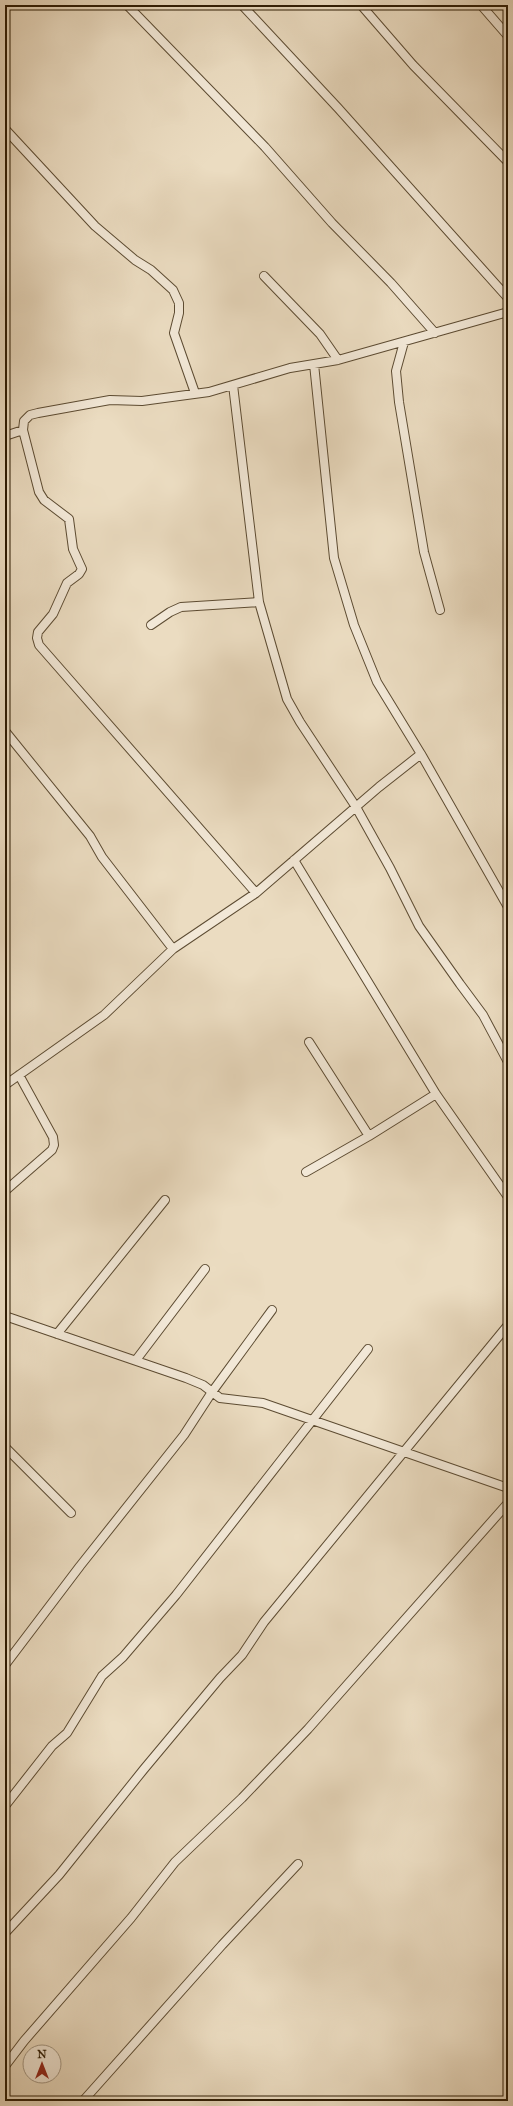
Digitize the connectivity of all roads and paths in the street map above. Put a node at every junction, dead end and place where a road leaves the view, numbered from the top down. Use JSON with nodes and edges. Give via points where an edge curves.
{"nodes":[{"id":1,"x":127,"y":5,"type":"edge"},
{"id":2,"x":242,"y":5,"type":"edge"},
{"id":3,"x":362,"y":5,"type":"edge"},
{"id":4,"x":481,"y":5,"type":"edge"},
{"id":5,"x":508,"y":36,"type":"edge"},
{"id":6,"x":5,"y":129,"type":"edge"},
{"id":7,"x":506,"y":157,"type":"edge"},
{"id":8,"x":264,"y":276,"type":"dead end"},
{"id":9,"x":508,"y":298,"type":"edge"},
{"id":10,"x":508,"y":312,"type":"edge"},
{"id":11,"x":435,"y":333,"type":"junction"},
{"id":12,"x":404,"y":342,"type":"junction"},
{"id":13,"x":338,"y":360,"type":"junction"},
{"id":14,"x":314,"y":364,"type":"junction"},
{"id":15,"x":233,"y":385,"type":"junction"},
{"id":16,"x":195,"y":393,"type":"junction"},
{"id":17,"x":23,"y":430,"type":"junction"},
{"id":18,"x":5,"y":436,"type":"edge"},
{"id":19,"x":259,"y":602,"type":"junction"},
{"id":20,"x":440,"y":610,"type":"dead end"},
{"id":21,"x":151,"y":625,"type":"dead end"},
{"id":22,"x":5,"y":731,"type":"edge"},
{"id":23,"x":421,"y":754,"type":"junction"},
{"id":24,"x":356,"y":807,"type":"junction"},
{"id":25,"x":294,"y":860,"type":"junction"},
{"id":26,"x":256,"y":893,"type":"junction"},
{"id":27,"x":508,"y":907,"type":"edge"},
{"id":28,"x":173,"y":949,"type":"junction"},
{"id":29,"x":310,"y":1042,"type":"dead end"},
{"id":30,"x":508,"y":1062,"type":"edge"},
{"id":31,"x":19,"y":1075,"type":"junction"},
{"id":32,"x":5,"y":1085,"type":"edge"},
{"id":33,"x":436,"y":1094,"type":"junction"},
{"id":34,"x":369,"y":1136,"type":"junction"},
{"id":35,"x":306,"y":1172,"type":"dead end"},
{"id":36,"x":5,"y":1190,"type":"edge"},
{"id":37,"x":508,"y":1197,"type":"edge"},
{"id":38,"x":165,"y":1200,"type":"dead end"},
{"id":39,"x":205,"y":1270,"type":"dead end"},
{"id":40,"x":272,"y":1310,"type":"dead end"},
{"id":41,"x":5,"y":1316,"type":"edge"},
{"id":42,"x":508,"y":1325,"type":"edge"},
{"id":43,"x":57,"y":1334,"type":"junction"},
{"id":44,"x":368,"y":1349,"type":"dead end"},
{"id":45,"x":136,"y":1360,"type":"junction"},
{"id":46,"x":212,"y":1392,"type":"junction"},
{"id":47,"x":312,"y":1420,"type":"junction"},
{"id":48,"x":5,"y":1447,"type":"edge"},
{"id":49,"x":405,"y":1452,"type":"junction"},
{"id":50,"x":508,"y":1488,"type":"edge"},
{"id":51,"x":508,"y":1503,"type":"edge"},
{"id":52,"x":71,"y":1513,"type":"dead end"},
{"id":53,"x":5,"y":1665,"type":"edge"},
{"id":54,"x":5,"y":1806,"type":"edge"},
{"id":55,"x":298,"y":1864,"type":"dead end"},
{"id":56,"x":5,"y":1932,"type":"edge"},
{"id":57,"x":5,"y":2066,"type":"edge"},
{"id":58,"x":83,"y":2101,"type":"edge"}],
"edges":[{"from":1,"to":11,"type":"street","via":[[265,147]]},
{"from":2,"to":9,"type":"street"},
{"from":3,"to":7,"type":"street","via":[[413,65]]},
{"from":4,"to":5,"type":"street"},
{"from":6,"to":16,"type":"street","via":[[95,226],[173,290],[179,303],[174,333]]},
{"from":8,"to":13,"type":"street","via":[[320,334]]},
{"from":10,"to":11,"type":"street"},
{"from":11,"to":12,"type":"street"},
{"from":12,"to":13,"type":"street"},
{"from":12,"to":20,"type":"street","via":[[396,371],[399,402],[424,552]]},
{"from":13,"to":14,"type":"street"},
{"from":14,"to":15,"type":"street","via":[[290,368]]},
{"from":14,"to":23,"type":"street","via":[[334,558],[354,625],[377,682]]},
{"from":15,"to":16,"type":"street"},
{"from":15,"to":19,"type":"street"},
{"from":16,"to":17,"type":"street","via":[[149,400],[110,400],[38,413],[30,415],[24,421]]},
{"from":17,"to":18,"type":"street"},
{"from":17,"to":26,"type":"street","via":[[39,492],[44,500],[69,519],[73,549],[82,569],[67,583],[53,614],[38,632],[39,644]]},
{"from":19,"to":21,"type":"street","via":[[181,607]]},
{"from":19,"to":24,"type":"street","via":[[287,699]]},
{"from":22,"to":28,"type":"street","via":[[90,836],[102,857]]},
{"from":23,"to":24,"type":"street"},
{"from":23,"to":27,"type":"street"},
{"from":24,"to":25,"type":"street"},
{"from":24,"to":30,"type":"street","via":[[419,926],[484,1014]]},
{"from":25,"to":26,"type":"street"},
{"from":25,"to":33,"type":"street"},
{"from":26,"to":28,"type":"street"},
{"from":28,"to":31,"type":"street","via":[[104,1015]]},
{"from":29,"to":34,"type":"street"},
{"from":31,"to":32,"type":"street"},
{"from":31,"to":36,"type":"street","via":[[53,1137],[54,1145],[52,1150]]},
{"from":33,"to":34,"type":"street"},
{"from":33,"to":37,"type":"street"},
{"from":34,"to":35,"type":"street"},
{"from":38,"to":43,"type":"street"},
{"from":39,"to":45,"type":"street"},
{"from":40,"to":46,"type":"street"},
{"from":41,"to":43,"type":"street"},
{"from":42,"to":49,"type":"street"},
{"from":43,"to":45,"type":"street"},
{"from":44,"to":47,"type":"street"},
{"from":45,"to":46,"type":"street","via":[[198,1382]]},
{"from":46,"to":47,"type":"street","via":[[220,1398],[263,1403]]},
{"from":46,"to":53,"type":"street","via":[[184,1435]]},
{"from":47,"to":49,"type":"street"},
{"from":47,"to":54,"type":"street","via":[[176,1595],[123,1657],[102,1676],[67,1732],[52,1746]]},
{"from":48,"to":52,"type":"street"},
{"from":49,"to":50,"type":"street"},
{"from":49,"to":56,"type":"street","via":[[264,1622],[242,1655],[154,1757],[59,1875]]},
{"from":51,"to":57,"type":"street","via":[[308,1729],[242,1798],[175,1862],[131,1918]]},
{"from":55,"to":58,"type":"street"}]}
